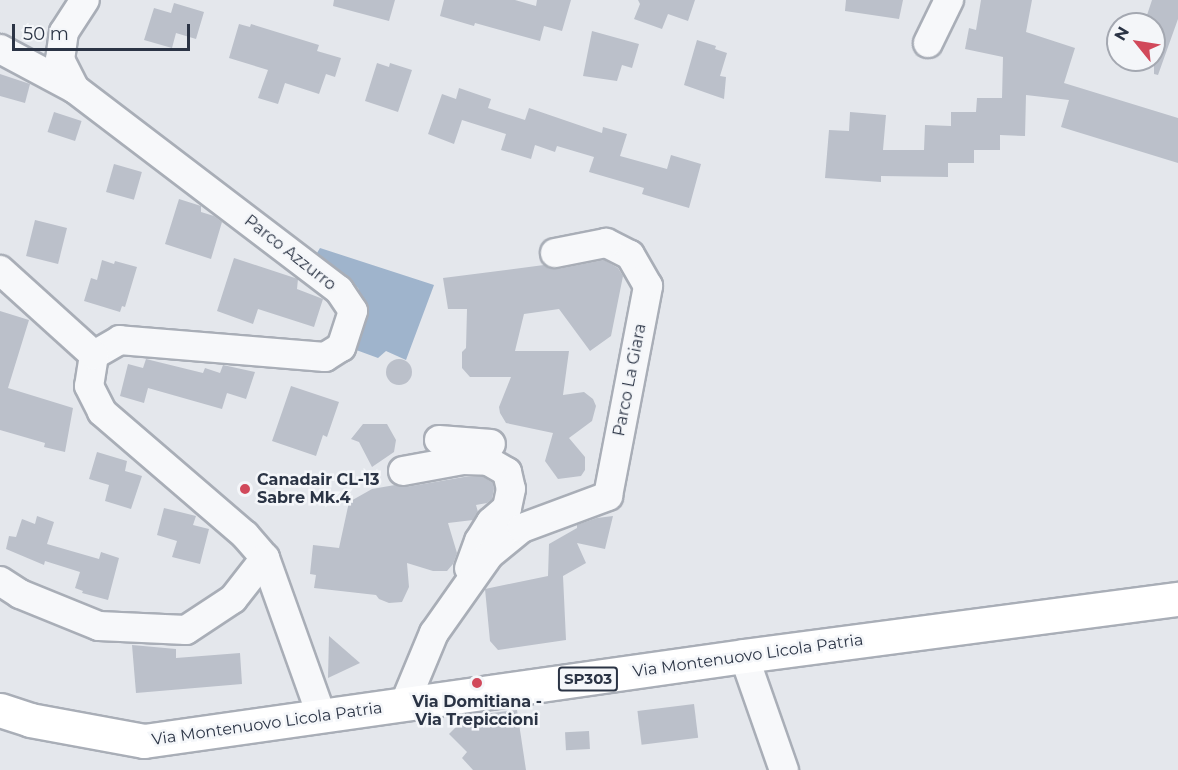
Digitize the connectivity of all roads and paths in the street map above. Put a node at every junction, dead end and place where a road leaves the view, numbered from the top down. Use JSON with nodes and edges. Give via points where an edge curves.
{"nodes":[{"id":1,"x":85,"y":0,"type":"edge"},
{"id":2,"x":949,"y":0,"type":"edge"},
{"id":3,"x":928,"y":43,"type":"dead end"},
{"id":4,"x":0,"y":49,"type":"edge"},
{"id":5,"x":75,"y":89,"type":"junction"},
{"id":6,"x":555,"y":253,"type":"dead end"},
{"id":7,"x":0,"y":270,"type":"edge"},
{"id":8,"x":94,"y":355,"type":"junction"},
{"id":9,"x":440,"y":440,"type":"dead end"},
{"id":10,"x":403,"y":471,"type":"dead end"},
{"id":11,"x":522,"y":528,"type":"junction"},
{"id":12,"x":266,"y":558,"type":"junction"},
{"id":13,"x":0,"y":581,"type":"edge"},
{"id":14,"x":464,"y":590,"type":"junction"},
{"id":15,"x":1178,"y":600,"type":"edge"},
{"id":16,"x":744,"y":656,"type":"junction"},
{"id":17,"x":405,"y":705,"type":"junction"},
{"id":18,"x":0,"y":710,"type":"edge"},
{"id":19,"x":322,"y":717,"type":"junction"},
{"id":20,"x":784,"y":770,"type":"edge"}],
"edges":[{"from":1,"to":5,"type":"street","name":"Parco Azzurro","via":[[64,32],[60,60]]},
{"from":2,"to":3,"type":"street"},
{"from":4,"to":5,"type":"street","name":"Parco Azzurro"},
{"from":5,"to":8,"type":"street","name":"Parco Azzurro","via":[[339,290],[353,311],[341,347],[325,357],[120,340]]},
{"from":6,"to":11,"type":"street","name":"Parco La Giara","via":[[606,243],[630,255],[648,286],[608,496]]},
{"from":7,"to":8,"type":"street"},
{"from":8,"to":12,"type":"street","via":[[89,386],[102,412],[245,535]]},
{"from":9,"to":11,"type":"street","via":[[493,444],[517,462],[529,486]]},
{"from":10,"to":14,"type":"street","name":"Parco La Giara","via":[[463,460],[488,461],[507,472],[511,489],[507,508],[491,522],[479,541]]},
{"from":11,"to":14,"type":"street","name":"Parco La Giara","via":[[489,555]]},
{"from":12,"to":13,"type":"street","via":[[233,599],[186,630],[99,626],[20,594]]},
{"from":12,"to":19,"type":"street"},
{"from":14,"to":17,"type":"street","name":"Parco La Giara","via":[[434,633]]},
{"from":15,"to":16,"type":"main road","name":"Via Montenuovo Licola Patria","number":"SP303"},
{"from":16,"to":17,"type":"main road","name":"Via Montenuovo Licola Patria","number":"SP303"},
{"from":16,"to":20,"type":"street"},
{"from":17,"to":19,"type":"main road","name":"Via Montenuovo Licola Patria","number":"SP303"},
{"from":18,"to":19,"type":"main road","name":"Via Montenuovo Licola Patria","number":"SP303","via":[[30,720],[144,741]]}]}
